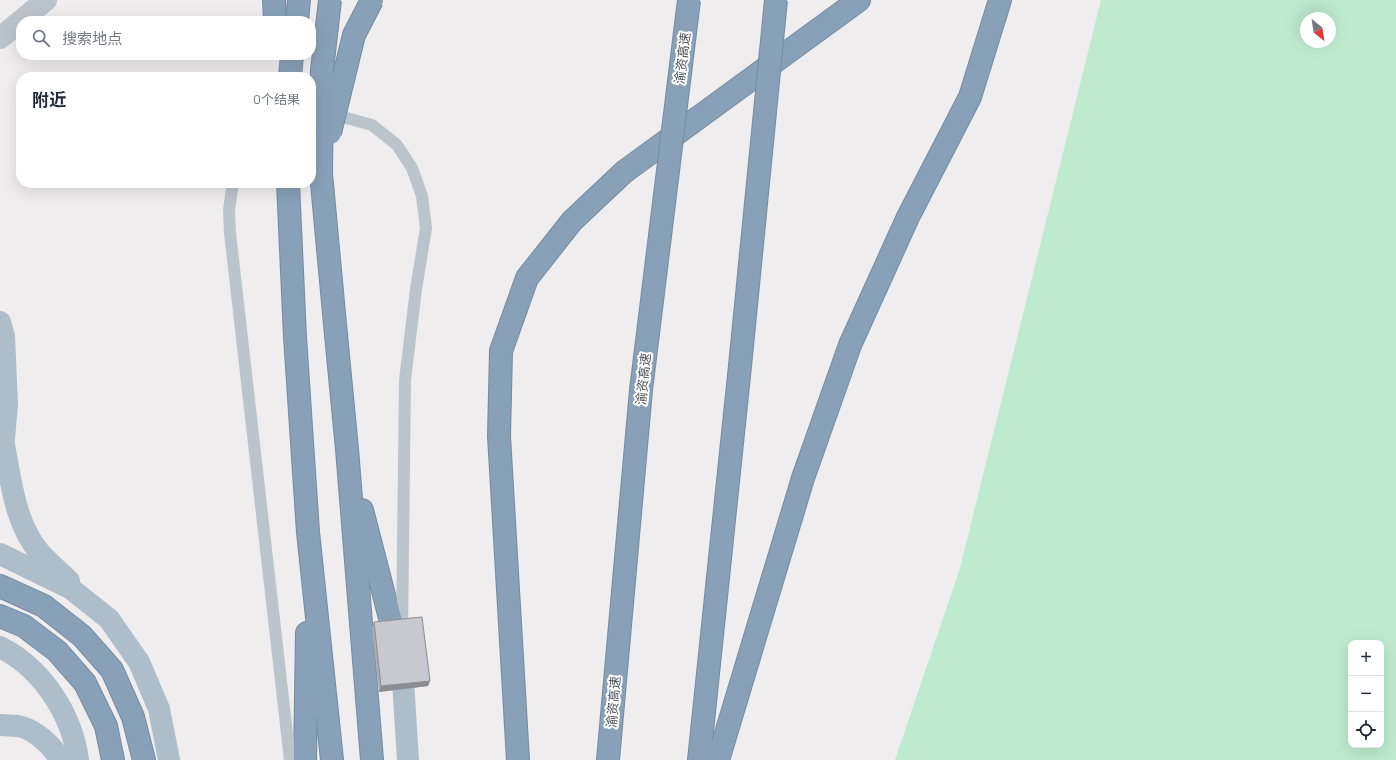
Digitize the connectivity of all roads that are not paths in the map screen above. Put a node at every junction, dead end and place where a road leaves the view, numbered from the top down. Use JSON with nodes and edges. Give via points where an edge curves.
{"nodes":[{"id":1,"x":46,"y":0,"type":"edge"},
{"id":2,"x":274,"y":0,"type":"edge"},
{"id":3,"x":299,"y":0,"type":"edge"},
{"id":4,"x":330,"y":0,"type":"edge"},
{"id":5,"x":372,"y":0,"type":"edge"},
{"id":6,"x":689,"y":0,"type":"edge"},
{"id":7,"x":776,"y":0,"type":"edge"},
{"id":8,"x":859,"y":0,"type":"edge"},
{"id":9,"x":1000,"y":0,"type":"edge"},
{"id":10,"x":27,"y":16,"type":"edge"},
{"id":11,"x":275,"y":16,"type":"edge"},
{"id":12,"x":297,"y":16,"type":"edge"},
{"id":13,"x":16,"y":25,"type":"edge"},
{"id":14,"x":0,"y":38,"type":"edge"},
{"id":15,"x":276,"y":60,"type":"edge"},
{"id":16,"x":292,"y":60,"type":"edge"},
{"id":17,"x":278,"y":72,"type":"edge"},
{"id":18,"x":290,"y":72,"type":"edge"},
{"id":19,"x":316,"y":117,"type":"edge"},
{"id":20,"x":321,"y":173,"type":"junction"},
{"id":21,"x":232,"y":188,"type":"edge"},
{"id":22,"x":288,"y":188,"type":"edge"},
{"id":23,"x":0,"y":322,"type":"edge"},
{"id":24,"x":4,"y":445,"type":"junction"},
{"id":25,"x":347,"y":449,"type":"junction"},
{"id":26,"x":0,"y":483,"type":"edge"},
{"id":27,"x":308,"y":532,"type":"junction"},
{"id":28,"x":0,"y":554,"type":"edge"},
{"id":29,"x":0,"y":586,"type":"edge"},
{"id":30,"x":0,"y":616,"type":"edge"},
{"id":31,"x":109,"y":620,"type":"junction"},
{"id":32,"x":0,"y":647,"type":"edge"},
{"id":33,"x":402,"y":665,"type":"junction"},
{"id":34,"x":0,"y":725,"type":"edge"},
{"id":35,"x":518,"y":757,"type":"edge"},
{"id":36,"x":60,"y":760,"type":"edge"},
{"id":37,"x":78,"y":760,"type":"edge"},
{"id":38,"x":113,"y":760,"type":"edge"},
{"id":39,"x":144,"y":760,"type":"edge"},
{"id":40,"x":169,"y":760,"type":"edge"},
{"id":41,"x":290,"y":760,"type":"edge"},
{"id":42,"x":305,"y":760,"type":"edge"},
{"id":43,"x":332,"y":760,"type":"edge"},
{"id":44,"x":372,"y":760,"type":"edge"},
{"id":45,"x":408,"y":760,"type":"edge"},
{"id":46,"x":608,"y":760,"type":"edge"},
{"id":47,"x":699,"y":760,"type":"edge"},
{"id":48,"x":718,"y":760,"type":"edge"}],
"edges":[{"from":1,"to":10,"type":"street"},
{"from":2,"to":11,"type":"highway"},
{"from":3,"to":12,"type":"highway"},
{"from":4,"to":20,"type":"highway","bridge":true,"via":[[322,70]]},
{"from":5,"to":20,"type":"highway","bridge":true,"via":[[354,35]]},
{"from":6,"to":46,"type":"highway","name":"渝资高速","bridge":true,"via":[[642,390]]},
{"from":7,"to":47,"type":"highway","bridge":true},
{"from":8,"to":35,"type":"highway","via":[[624,172],[572,220],[527,278],[501,351],[499,436]]},
{"from":9,"to":48,"type":"highway","via":[[970,97],[908,217],[850,345],[803,478]]},
{"from":13,"to":14,"type":"street"},
{"from":15,"to":17,"type":"highway"},
{"from":16,"to":18,"type":"highway"},
{"from":19,"to":33,"type":"lane","via":[[344,117],[372,125],[397,145],[412,168],[422,196],[426,228],[405,380]]},
{"from":20,"to":25,"type":"highway","bridge":true},
{"from":21,"to":41,"type":"lane","via":[[229,210],[230,233]]},
{"from":22,"to":27,"type":"highway"},
{"from":23,"to":24,"type":"main road","via":[[4,336],[7,405]]},
{"from":24,"to":26,"type":"main road"},
{"from":24,"to":31,"type":"main road","via":[[16,505],[26,531],[40,552]]},
{"from":25,"to":33,"type":"highway"},
{"from":25,"to":44,"type":"highway"},
{"from":27,"to":42,"type":"highway"},
{"from":27,"to":43,"type":"highway"},
{"from":28,"to":31,"type":"main road","via":[[70,588]]},
{"from":29,"to":39,"type":"highway","via":[[44,606],[82,636],[112,670],[133,717]]},
{"from":30,"to":38,"type":"highway","via":[[24,626],[57,652],[85,683],[106,726]]},
{"from":31,"to":40,"type":"main road","via":[[139,662],[159,709]]},
{"from":32,"to":37,"type":"main road","via":[[37,674],[60,705],[76,745]]},
{"from":33,"to":45,"type":"main road"},
{"from":34,"to":36,"type":"main road","via":[[23,727],[43,738]]}]}
